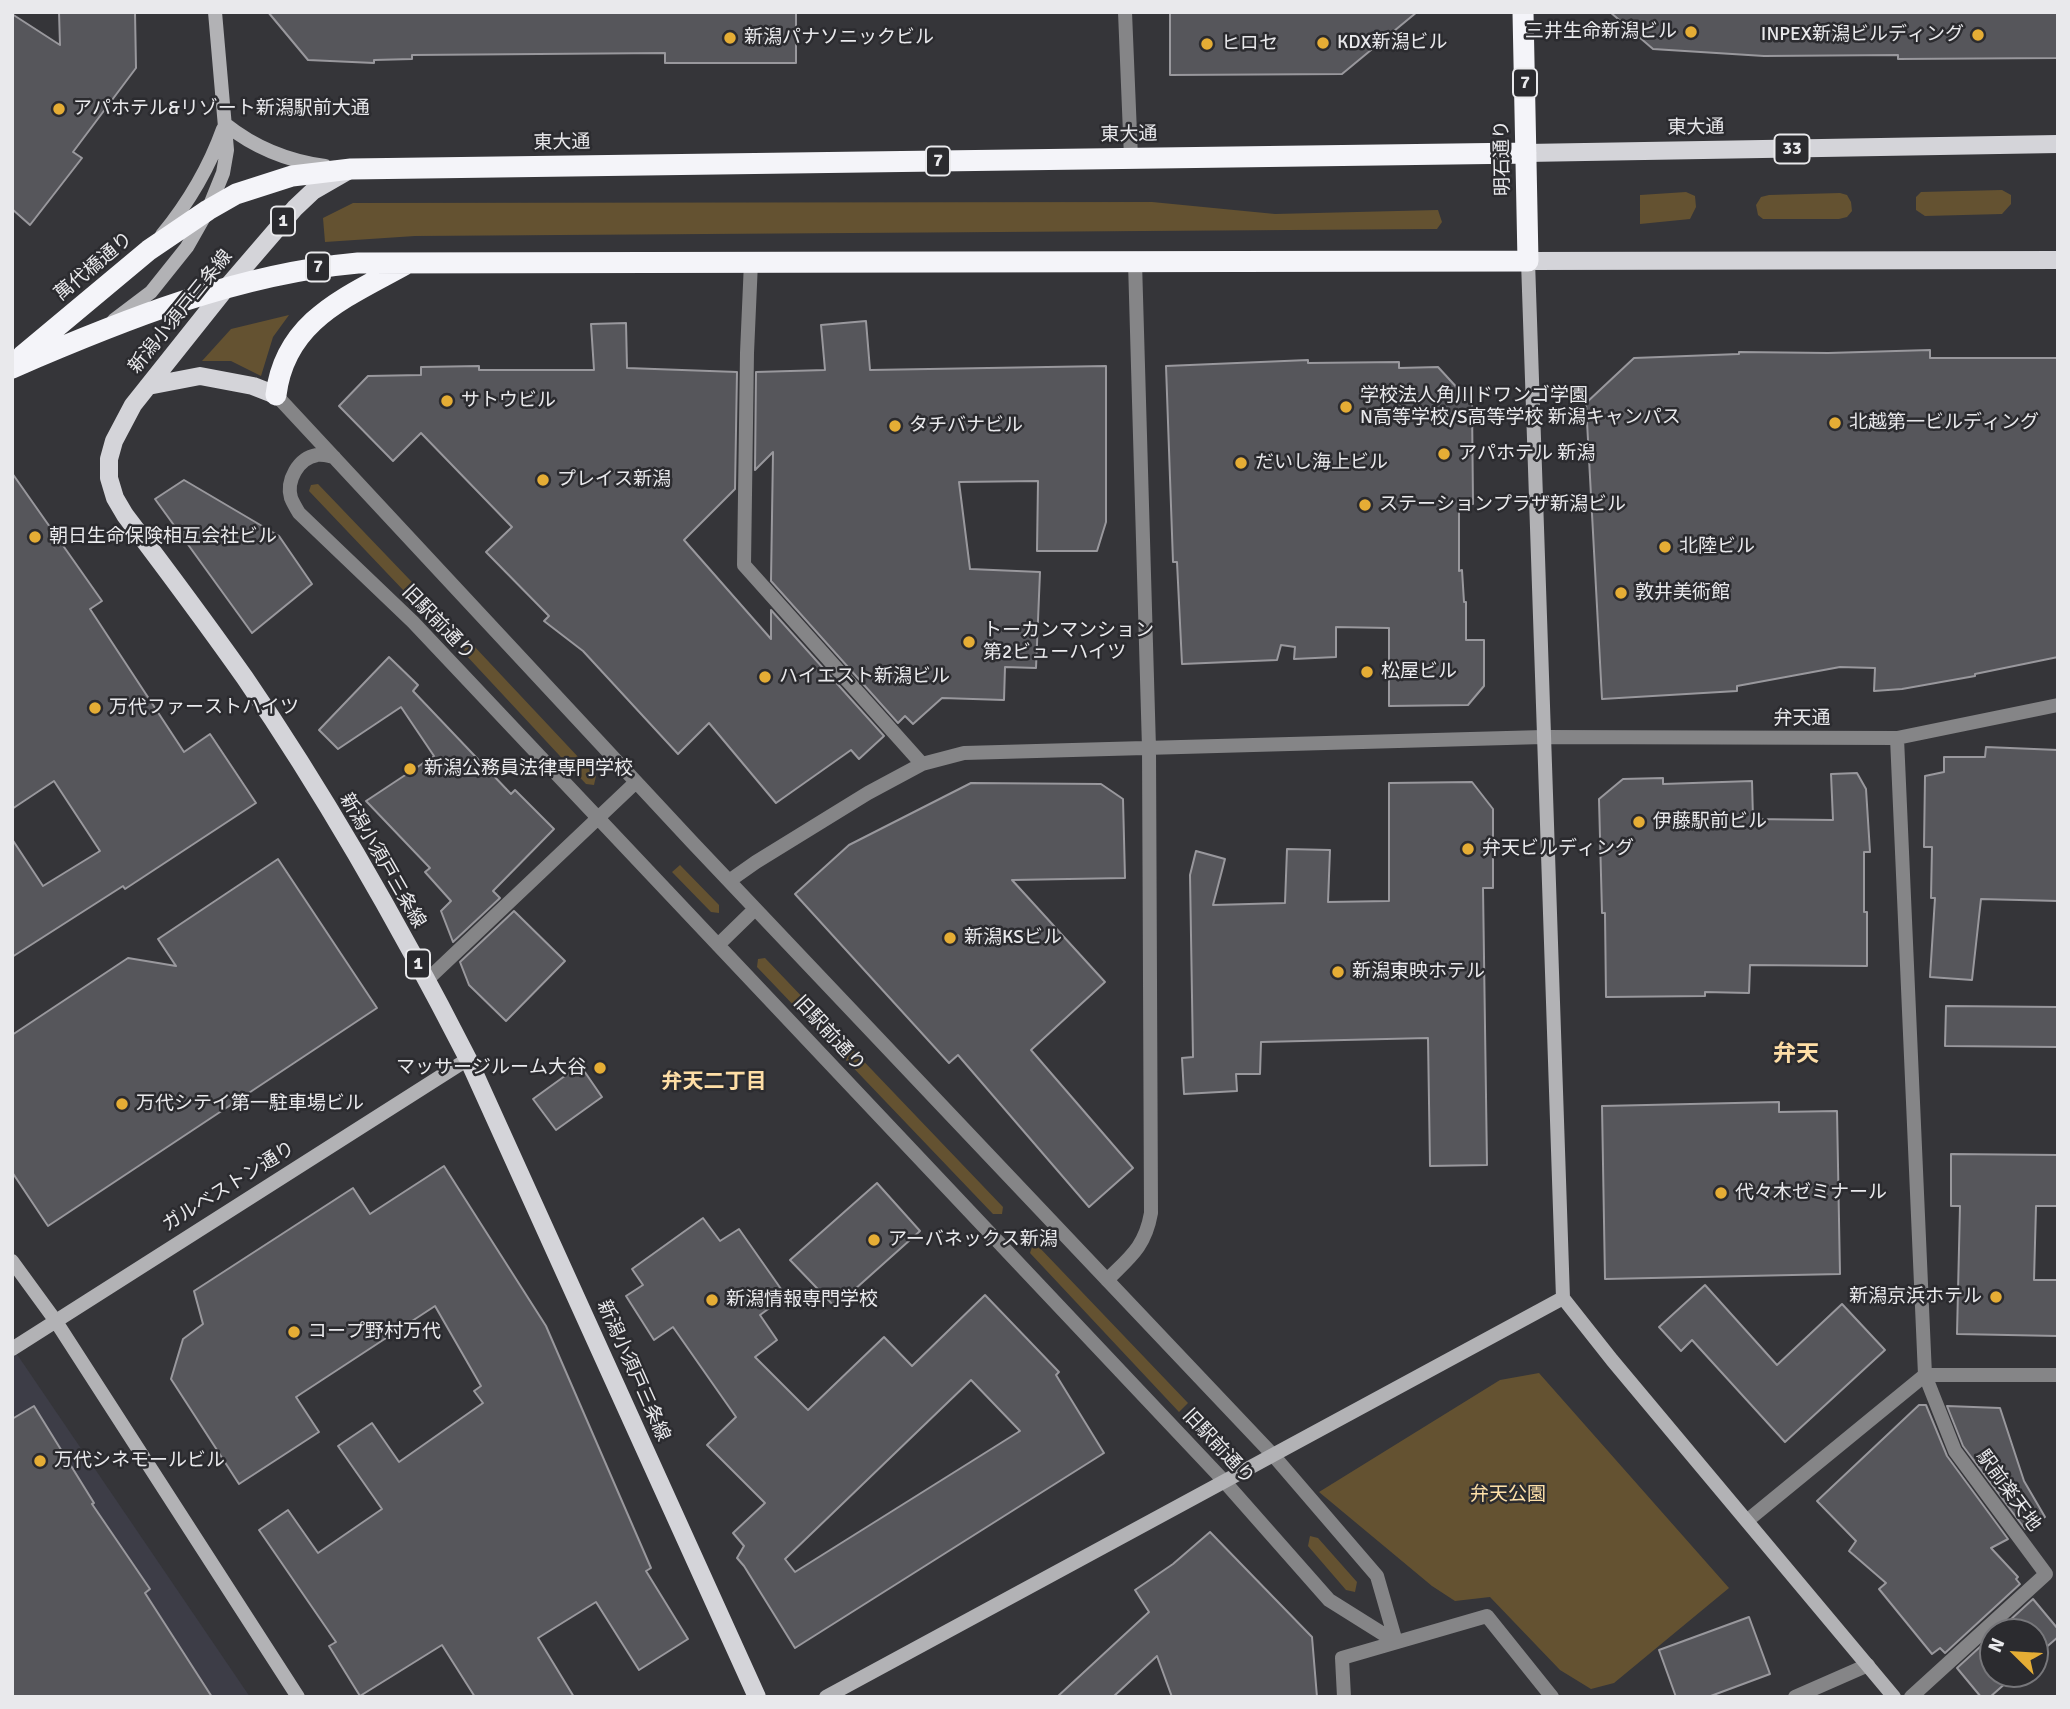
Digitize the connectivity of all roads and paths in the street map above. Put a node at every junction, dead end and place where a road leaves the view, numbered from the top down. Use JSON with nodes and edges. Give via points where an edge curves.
{"nodes":[{"id":1,"x":215,"y":12,"type":"edge"},
{"id":2,"x":1125,"y":12,"type":"edge"},
{"id":3,"x":1523,"y":12,"type":"edge"},
{"id":4,"x":225,"y":124,"type":"junction"},
{"id":5,"x":2058,"y":144,"type":"edge"},
{"id":6,"x":1526,"y":153,"type":"junction"},
{"id":7,"x":1131,"y":158,"type":"junction"},
{"id":8,"x":351,"y":169,"type":"junction"},
{"id":9,"x":208,"y":210,"type":"junction"},
{"id":10,"x":149,"y":250,"type":"junction"},
{"id":11,"x":2058,"y":260,"type":"edge"},
{"id":12,"x":1528,"y":261,"type":"junction"},
{"id":13,"x":411,"y":262,"type":"junction"},
{"id":14,"x":751,"y":262,"type":"junction"},
{"id":15,"x":1135,"y":262,"type":"junction"},
{"id":16,"x":227,"y":287,"type":"junction"},
{"id":17,"x":100,"y":330,"type":"junction"},
{"id":18,"x":12,"y":366,"type":"edge"},
{"id":19,"x":148,"y":386,"type":"junction"},
{"id":20,"x":276,"y":395,"type":"junction"},
{"id":21,"x":334,"y":457,"type":"junction"},
{"id":22,"x":2058,"y":705,"type":"edge"},
{"id":23,"x":1543,"y":737,"type":"junction"},
{"id":24,"x":1897,"y":738,"type":"junction"},
{"id":25,"x":1149,"y":748,"type":"junction"},
{"id":26,"x":922,"y":764,"type":"junction"},
{"id":27,"x":636,"y":782,"type":"junction"},
{"id":28,"x":597,"y":820,"type":"junction"},
{"id":29,"x":729,"y":881,"type":"junction"},
{"id":30,"x":755,"y":909,"type":"junction"},
{"id":31,"x":718,"y":946,"type":"junction"},
{"id":32,"x":427,"y":980,"type":"junction"},
{"id":33,"x":467,"y":1059,"type":"junction"},
{"id":34,"x":12,"y":1261,"type":"edge"},
{"id":35,"x":1107,"y":1280,"type":"junction"},
{"id":36,"x":1563,"y":1298,"type":"junction"},
{"id":37,"x":55,"y":1321,"type":"junction"},
{"id":38,"x":12,"y":1349,"type":"edge"},
{"id":39,"x":1925,"y":1375,"type":"junction"},
{"id":40,"x":2058,"y":1375,"type":"edge"},
{"id":41,"x":1273,"y":1455,"type":"junction"},
{"id":42,"x":1224,"y":1481,"type":"junction"},
{"id":43,"x":1748,"y":1520,"type":"junction"},
{"id":44,"x":1396,"y":1642,"type":"junction"},
{"id":45,"x":1868,"y":1665,"type":"junction"},
{"id":46,"x":298,"y":1697,"type":"edge"},
{"id":47,"x":757,"y":1697,"type":"edge"},
{"id":48,"x":827,"y":1697,"type":"edge"},
{"id":49,"x":1344,"y":1697,"type":"edge"},
{"id":50,"x":1552,"y":1697,"type":"edge"},
{"id":51,"x":1795,"y":1697,"type":"edge"},
{"id":52,"x":1894,"y":1697,"type":"edge"},
{"id":53,"x":1911,"y":1697,"type":"edge"}],
"edges":[{"from":1,"to":4,"type":"street"},
{"from":2,"to":7,"type":"street"},
{"from":3,"to":6,"type":"highway","name":"明石通り","number":"7"},
{"from":4,"to":8,"type":"street","via":[[251,144],[286,158]]},
{"from":4,"to":9,"type":"street","via":[[223,173]]},
{"from":4,"to":10,"type":"street","via":[[197,187]]},
{"from":5,"to":6,"type":"main road","name":"東大通","number":"33"},
{"from":6,"to":7,"type":"highway","name":"東大通","number":"7"},
{"from":6,"to":12,"type":"highway","name":"明石通り","number":"7"},
{"from":7,"to":8,"type":"highway","name":"東大通","number":"7"},
{"from":8,"to":9,"type":"highway","name":"東大通","number":"7","via":[[292,176],[236,194]]},
{"from":8,"to":16,"type":"main road","name":"新潟小須戸三条線","number":"1","via":[[313,191],[295,208]]},
{"from":9,"to":10,"type":"highway","name":"萬代橋通り","number":"7"},
{"from":9,"to":17,"type":"street","via":[[187,247],[151,292]]},
{"from":10,"to":18,"type":"highway","name":"萬代橋通り","number":"7"},
{"from":11,"to":12,"type":"main road"},
{"from":12,"to":15,"type":"highway","number":"7"},
{"from":12,"to":23,"type":"street"},
{"from":13,"to":14,"type":"highway","number":"7"},
{"from":13,"to":16,"type":"highway","number":"7","via":[[311,267]]},
{"from":13,"to":20,"type":"highway","via":[[313,321],[286,356]]},
{"from":14,"to":15,"type":"highway","number":"7"},
{"from":14,"to":26,"type":"street","via":[[744,565]]},
{"from":15,"to":25,"type":"street"},
{"from":16,"to":17,"type":"highway","name":"萬代橋通り","number":"7"},
{"from":16,"to":19,"type":"main road","name":"新潟小須戸三条線","number":"1"},
{"from":17,"to":18,"type":"highway","name":"萬代橋通り","number":"7"},
{"from":19,"to":20,"type":"main road","via":[[200,376]]},
{"from":19,"to":32,"type":"main road","name":"新潟小須戸三条線","number":"1","via":[[111,450],[109,478],[115,498],[246,680],[365,870]]},
{"from":20,"to":21,"type":"street"},
{"from":21,"to":27,"type":"street"},
{"from":21,"to":28,"type":"street","name":"旧駅前通り","via":[[318,454],[304,460],[294,472],[291,499],[299,513],[413,622]]},
{"from":22,"to":24,"type":"street","name":"弁天通"},
{"from":23,"to":24,"type":"street","name":"弁天通"},
{"from":23,"to":25,"type":"street","name":"弁天通"},
{"from":23,"to":36,"type":"street"},
{"from":24,"to":39,"type":"street"},
{"from":25,"to":26,"type":"street","name":"弁天通","via":[[964,753]]},
{"from":25,"to":35,"type":"street","via":[[1151,1213],[1147,1234]]},
{"from":26,"to":29,"type":"street","name":"弁天通"},
{"from":27,"to":28,"type":"street"},
{"from":27,"to":29,"type":"street"},
{"from":28,"to":31,"type":"street","name":"旧駅前通り"},
{"from":28,"to":32,"type":"street"},
{"from":29,"to":30,"type":"street"},
{"from":30,"to":31,"type":"street"},
{"from":30,"to":35,"type":"street"},
{"from":31,"to":42,"type":"street","name":"旧駅前通り"},
{"from":32,"to":33,"type":"main road","name":"新潟小須戸三条線","number":"1"},
{"from":33,"to":37,"type":"street","name":"ガルベストン通り"},
{"from":33,"to":47,"type":"main road","name":"新潟小須戸三条線","number":"1"},
{"from":34,"to":37,"type":"street"},
{"from":35,"to":41,"type":"street"},
{"from":36,"to":41,"type":"street"},
{"from":36,"to":43,"type":"street"},
{"from":37,"to":38,"type":"street","name":"ガルベストン通り"},
{"from":37,"to":46,"type":"street"},
{"from":39,"to":40,"type":"street"},
{"from":39,"to":43,"type":"street"},
{"from":39,"to":53,"type":"street","name":"駅前楽天地","via":[[1955,1451],[2046,1574]]},
{"from":41,"to":42,"type":"street"},
{"from":41,"to":44,"type":"street","via":[[1377,1576]]},
{"from":42,"to":44,"type":"street","name":"旧駅前通り","via":[[1329,1600]]},
{"from":42,"to":48,"type":"street"},
{"from":43,"to":45,"type":"street"},
{"from":44,"to":49,"type":"street","via":[[1342,1658]]},
{"from":44,"to":50,"type":"street","via":[[1487,1615]]},
{"from":45,"to":51,"type":"street"},
{"from":45,"to":52,"type":"street"}]}
